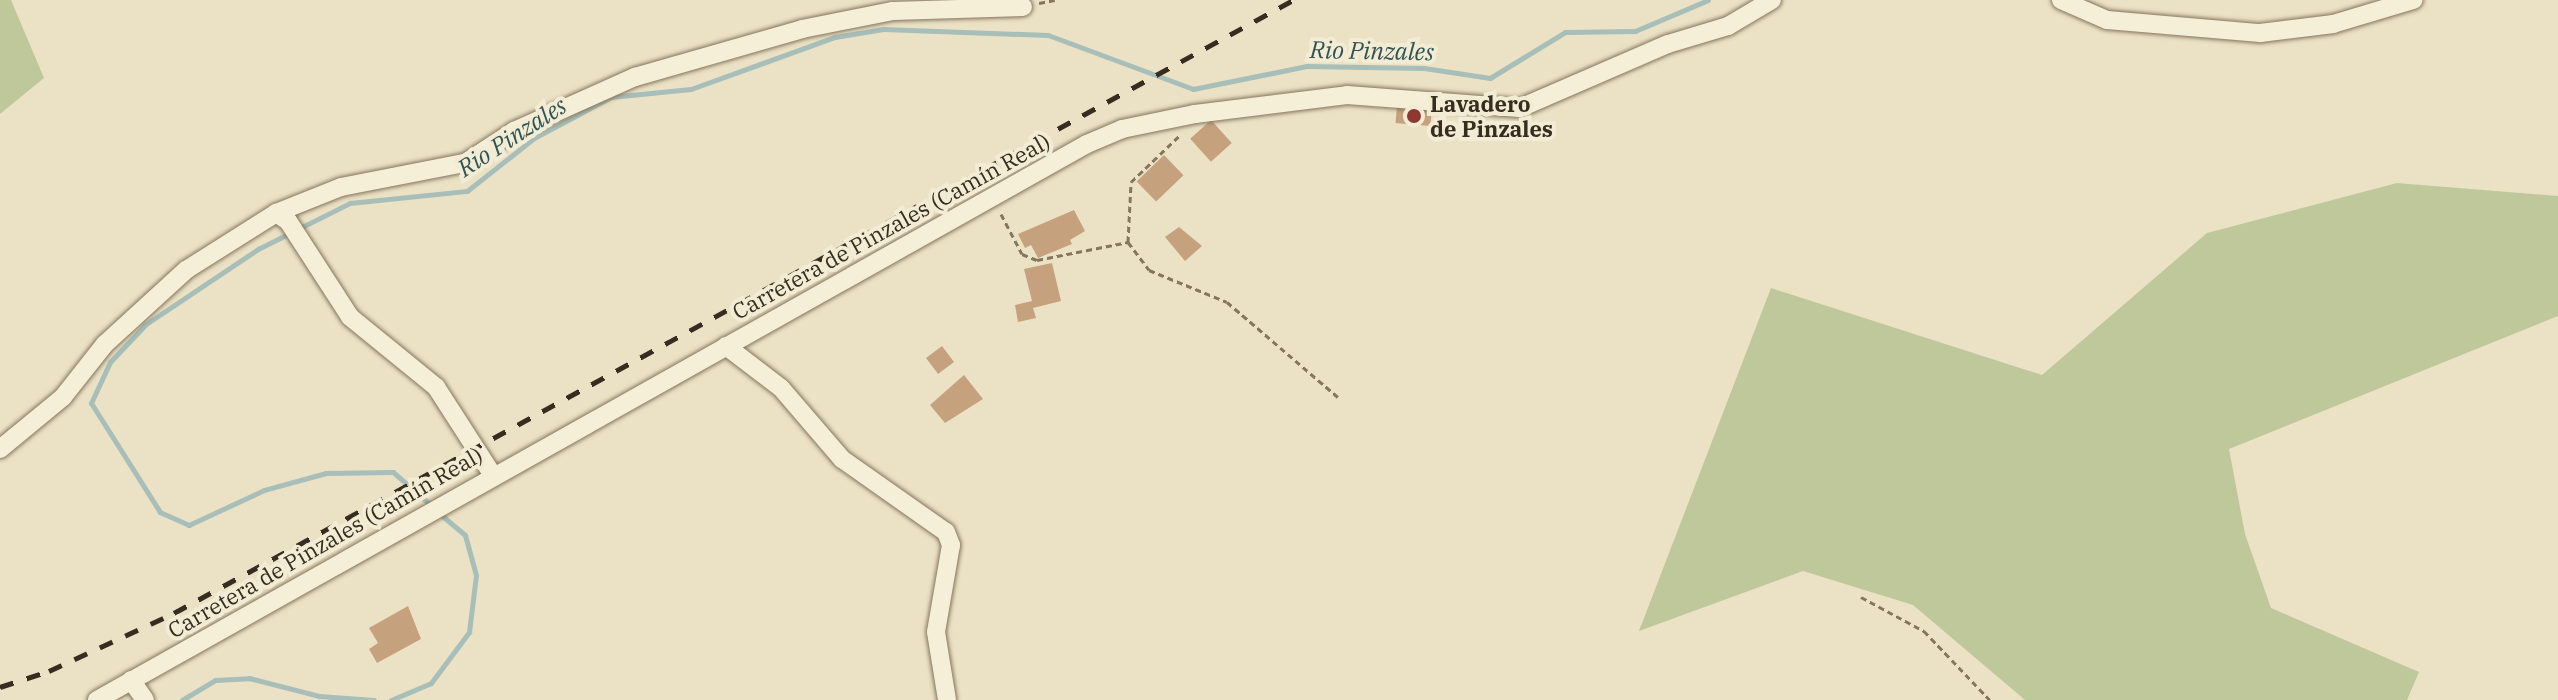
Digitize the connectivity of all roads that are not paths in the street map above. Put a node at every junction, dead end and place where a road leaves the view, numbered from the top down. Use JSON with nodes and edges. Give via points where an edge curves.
{"nodes":[{"id":1,"x":1772,"y":0,"type":"edge"},
{"id":2,"x":2061,"y":0,"type":"edge"},
{"id":3,"x":2413,"y":0,"type":"edge"},
{"id":4,"x":1023,"y":7,"type":"dead end"},
{"id":5,"x":282,"y":217,"type":"junction"},
{"id":6,"x":726,"y":346,"type":"junction"},
{"id":7,"x":0,"y":449,"type":"edge"},
{"id":8,"x":492,"y":474,"type":"junction"},
{"id":9,"x":131,"y":680,"type":"junction"},
{"id":10,"x":97,"y":700,"type":"edge"},
{"id":11,"x":145,"y":700,"type":"edge"},
{"id":12,"x":947,"y":700,"type":"edge"}],
"edges":[{"from":1,"to":6,"type":"street","name":"Carretera de Pinzales (Camín Real)","via":[[1728,26],[1668,44],[1520,108],[1347,95],[1122,129]]},
{"from":2,"to":3,"type":"street","via":[[2107,20],[2260,33],[2333,24]]},
{"from":4,"to":5,"type":"street","via":[[893,11],[802,29],[635,77],[514,131],[465,163],[341,187]]},
{"from":5,"to":7,"type":"street","via":[[186,270],[105,344],[63,397]]},
{"from":5,"to":8,"type":"street","via":[[363,331],[419,368],[436,387]]},
{"from":6,"to":8,"type":"street","name":"Carretera de Pinzales (Camín Real)"},
{"from":6,"to":12,"type":"street","via":[[781,388],[842,459],[946,532],[951,545],[936,632]]},
{"from":8,"to":9,"type":"street","name":"Carretera de Pinzales (Camín Real)"},
{"from":9,"to":10,"type":"street","name":"Carretera de Pinzales (Camín Real)"},
{"from":9,"to":11,"type":"street"}]}
